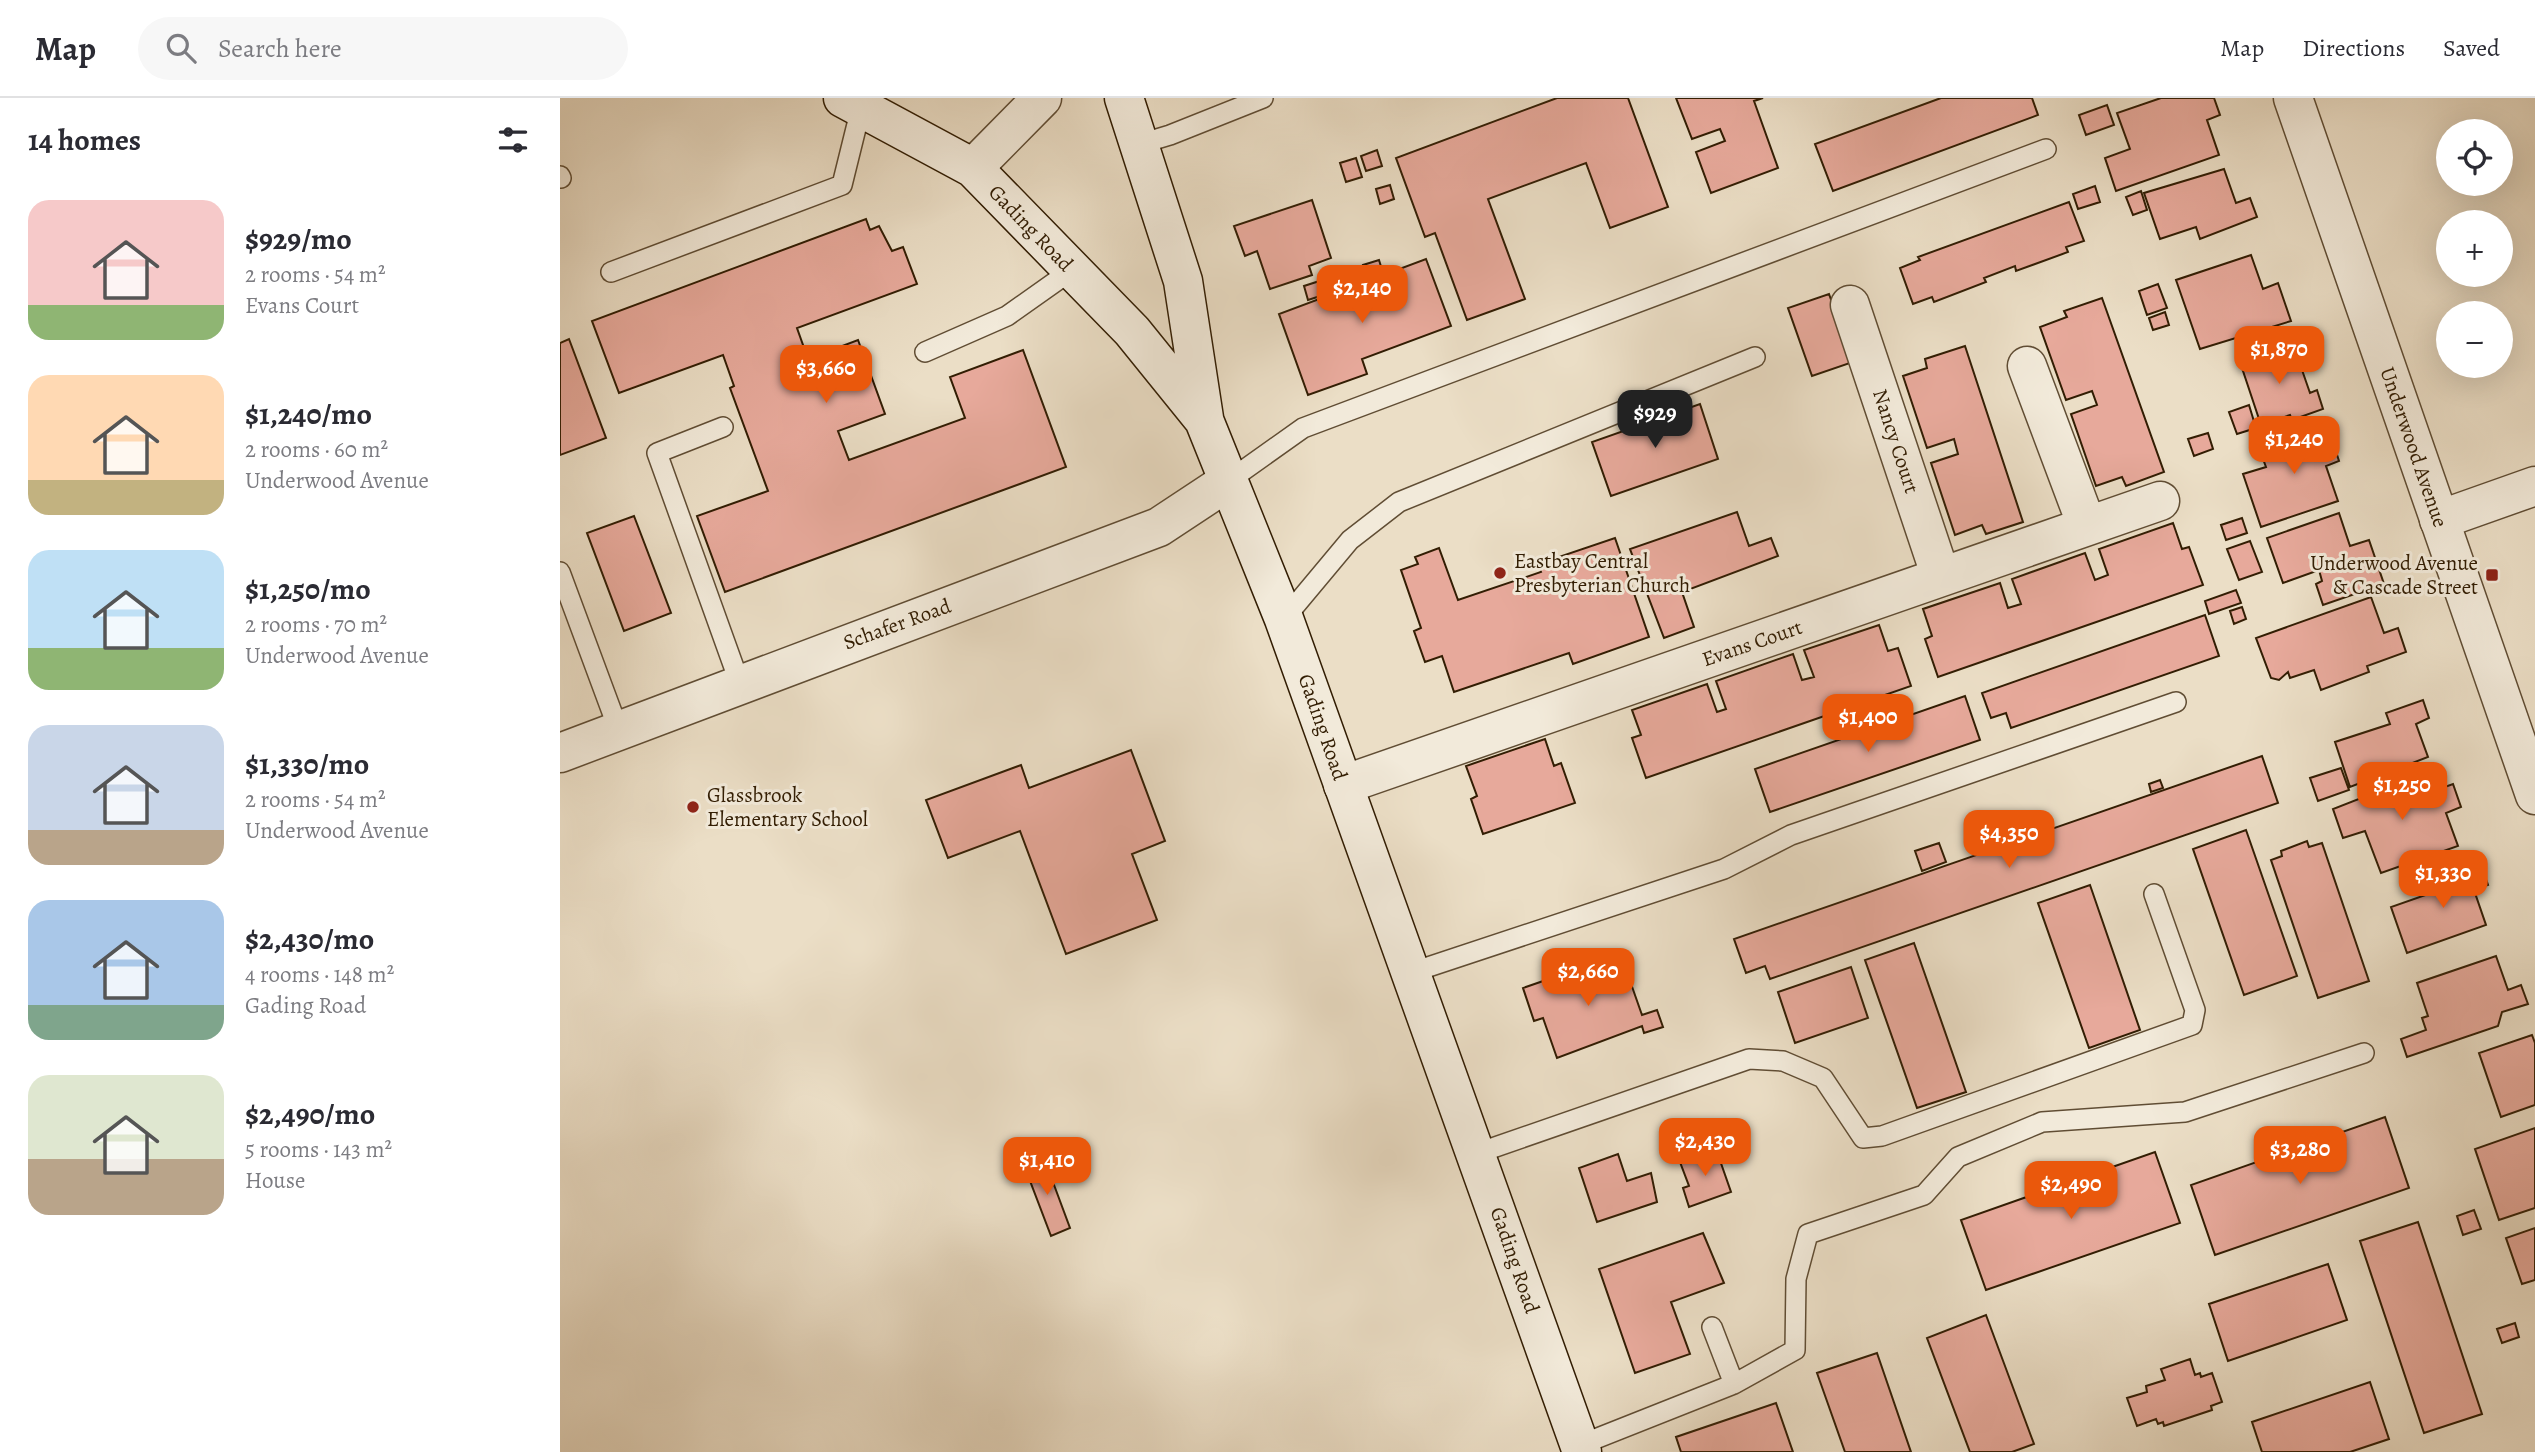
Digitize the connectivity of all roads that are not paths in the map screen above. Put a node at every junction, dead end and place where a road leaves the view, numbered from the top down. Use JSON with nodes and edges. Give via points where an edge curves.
{"nodes":[{"id":1,"x":1042,"y":98,"type":"edge"},
{"id":2,"x":1124,"y":98,"type":"edge"},
{"id":3,"x":1263,"y":98,"type":"edge"},
{"id":4,"x":2293,"y":98,"type":"edge"},
{"id":5,"x":852,"y":103,"type":"edge"},
{"id":6,"x":1140,"y":144,"type":"junction"},
{"id":7,"x":2046,"y":149,"type":"dead end"},
{"id":8,"x":973,"y":168,"type":"junction"},
{"id":9,"x":1072,"y":270,"type":"junction"},
{"id":10,"x":611,"y":272,"type":"dead end"},
{"id":11,"x":1850,"y":305,"type":"dead end"},
{"id":12,"x":925,"y":352,"type":"dead end"},
{"id":13,"x":1755,"y":356,"type":"dead end"},
{"id":14,"x":2027,"y":366,"type":"dead end"},
{"id":15,"x":1204,"y":420,"type":"junction"},
{"id":16,"x":723,"y":426,"type":"dead end"},
{"id":17,"x":1227,"y":482,"type":"junction"},
{"id":18,"x":2535,"y":486,"type":"edge"},
{"id":19,"x":2160,"y":501,"type":"dead end"},
{"id":20,"x":2440,"y":520,"type":"junction"},
{"id":21,"x":2087,"y":526,"type":"junction"},
{"id":22,"x":560,"y":572,"type":"edge"},
{"id":23,"x":1941,"y":577,"type":"junction"},
{"id":24,"x":1284,"y":619,"type":"junction"},
{"id":25,"x":740,"y":684,"type":"junction"},
{"id":26,"x":2176,"y":702,"type":"dead end"},
{"id":27,"x":619,"y":731,"type":"junction"},
{"id":28,"x":560,"y":753,"type":"edge"},
{"id":29,"x":1343,"y":785,"type":"junction"},
{"id":30,"x":2535,"y":795,"type":"edge"},
{"id":31,"x":2154,"y":894,"type":"dead end"},
{"id":32,"x":1410,"y":974,"type":"junction"},
{"id":33,"x":2364,"y":1053,"type":"dead end"},
{"id":34,"x":1478,"y":1153,"type":"junction"},
{"id":35,"x":1712,"y":1327,"type":"dead end"},
{"id":36,"x":1734,"y":1384,"type":"junction"},
{"id":37,"x":1581,"y":1448,"type":"edge"}],
"edges":[{"from":1,"to":8,"type":"street","name":"Gading Road"},
{"from":2,"to":6,"type":"street"},
{"from":3,"to":6,"type":"lane"},
{"from":4,"to":20,"type":"street","name":"Underwood Avenue"},
{"from":5,"to":8,"type":"street"},
{"from":5,"to":10,"type":"lane","via":[[842,185]]},
{"from":6,"to":15,"type":"street","via":[[1183,281]]},
{"from":7,"to":17,"type":"lane","via":[[1303,428]]},
{"from":8,"to":9,"type":"street","name":"Gading Road"},
{"from":9,"to":12,"type":"lane","via":[[1007,316]]},
{"from":9,"to":15,"type":"street","name":"Gading Road","via":[[1132,331]]},
{"from":11,"to":23,"type":"street","name":"Nancy Court"},
{"from":13,"to":24,"type":"lane","via":[[1399,502],[1350,540]]},
{"from":14,"to":21,"type":"street"},
{"from":15,"to":17,"type":"street","name":"Gading Road"},
{"from":16,"to":25,"type":"lane","via":[[657,453]]},
{"from":17,"to":24,"type":"street","name":"Gading Road"},
{"from":17,"to":25,"type":"street","name":"Schafer Road","via":[[1159,527]]},
{"from":18,"to":20,"type":"street"},
{"from":19,"to":21,"type":"street","name":"Evans Court"},
{"from":20,"to":30,"type":"street","name":"Underwood Avenue"},
{"from":21,"to":23,"type":"street","name":"Evans Court"},
{"from":22,"to":27,"type":"lane"},
{"from":23,"to":29,"type":"street","name":"Evans Court"},
{"from":24,"to":29,"type":"street","name":"Gading Road"},
{"from":25,"to":27,"type":"street","name":"Schafer Road"},
{"from":26,"to":32,"type":"lane","via":[[1791,835],[1724,869]]},
{"from":27,"to":28,"type":"street","name":"Schafer Road"},
{"from":29,"to":32,"type":"street","name":"Gading Road"},
{"from":31,"to":34,"type":"lane","via":[[2194,1010],[2192,1025],[1882,1136],[1863,1138],[1823,1078],[1783,1061],[1749,1059]]},
{"from":32,"to":34,"type":"street","name":"Gading Road"},
{"from":33,"to":36,"type":"lane","via":[[2185,1112],[2042,1122],[1958,1157],[1924,1195],[1808,1234],[1796,1279],[1795,1350]]},
{"from":34,"to":37,"type":"street","name":"Gading Road"},
{"from":35,"to":36,"type":"lane"},
{"from":36,"to":37,"type":"lane"}]}
